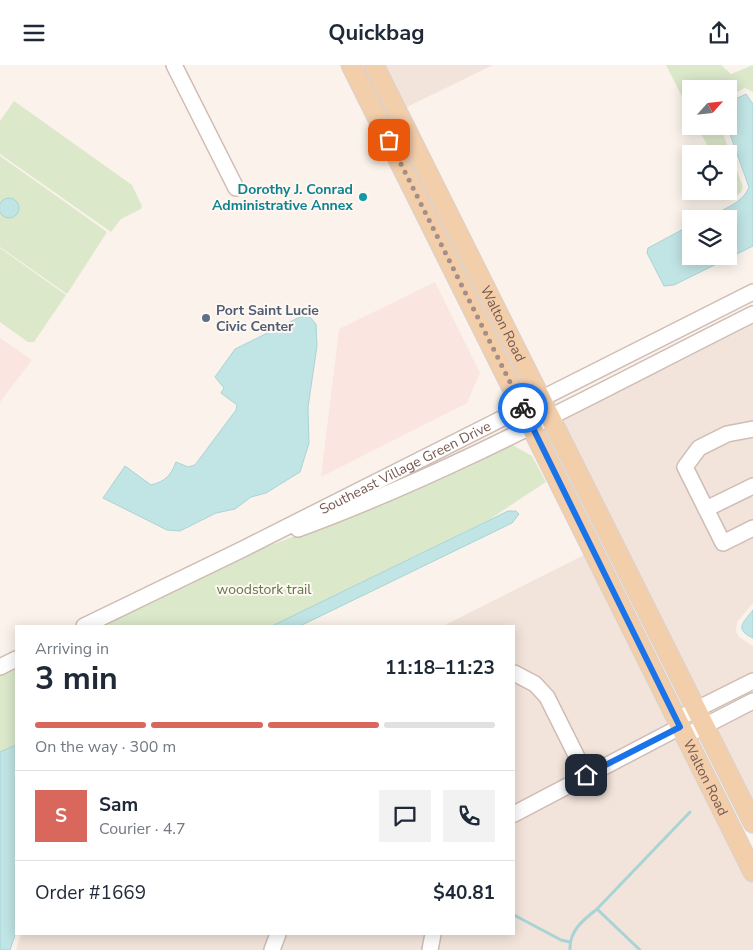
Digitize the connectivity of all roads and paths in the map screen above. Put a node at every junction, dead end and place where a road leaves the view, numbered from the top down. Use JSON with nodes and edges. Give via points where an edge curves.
{"nodes":[{"id":1,"x":174,"y":65,"type":"edge"},
{"id":2,"x":351,"y":65,"type":"edge"},
{"id":3,"x":363,"y":65,"type":"edge"},
{"id":4,"x":374,"y":65,"type":"edge"},
{"id":5,"x":394,"y":105,"type":"junction"},
{"id":6,"x":373,"y":109,"type":"junction"},
{"id":7,"x":236,"y":188,"type":"dead end"},
{"id":8,"x":440,"y":198,"type":"junction"},
{"id":9,"x":753,"y":292,"type":"edge"},
{"id":10,"x":753,"y":315,"type":"edge"},
{"id":11,"x":541,"y":398,"type":"junction"},
{"id":12,"x":522,"y":407,"type":"junction"},
{"id":13,"x":550,"y":417,"type":"junction"},
{"id":14,"x":532,"y":426,"type":"junction"},
{"id":15,"x":753,"y":429,"type":"edge"},
{"id":16,"x":753,"y":486,"type":"edge"},
{"id":17,"x":706,"y":509,"type":"junction"},
{"id":18,"x":753,"y":528,"type":"edge"},
{"id":19,"x":243,"y":549,"type":"junction"},
{"id":20,"x":86,"y":625,"type":"edge"},
{"id":21,"x":15,"y":660,"type":"edge"},
{"id":22,"x":0,"y":667,"type":"edge"},
{"id":23,"x":515,"y":674,"type":"edge"},
{"id":24,"x":753,"y":681,"type":"edge"},
{"id":25,"x":753,"y":701,"type":"edge"},
{"id":26,"x":700,"y":718,"type":"junction"},
{"id":27,"x":681,"y":728,"type":"junction"},
{"id":28,"x":586,"y":775,"type":"junction"},
{"id":29,"x":515,"y":813,"type":"edge"},
{"id":30,"x":753,"y":823,"type":"edge"},
{"id":31,"x":753,"y":872,"type":"edge"},
{"id":32,"x":278,"y":935,"type":"edge"},
{"id":33,"x":432,"y":935,"type":"edge"},
{"id":34,"x":272,"y":950,"type":"edge"},
{"id":35,"x":430,"y":950,"type":"edge"}],
"edges":[{"from":1,"to":7,"type":"street"},
{"from":2,"to":6,"type":"main road","name":"Walton Road"},
{"from":3,"to":5,"type":"main road","via":[[378,91]]},
{"from":4,"to":5,"type":"main road","name":"Walton Road"},
{"from":5,"to":8,"type":"main road","name":"Walton Road"},
{"from":6,"to":8,"type":"main road","via":[[390,122],[421,175]]},
{"from":6,"to":12,"type":"main road","name":"Walton Road"},
{"from":8,"to":11,"type":"main road","name":"Walton Road"},
{"from":9,"to":11,"type":"street","name":"Southeast Village Green Drive"},
{"from":10,"to":13,"type":"street","name":"Southeast Village Green Drive"},
{"from":11,"to":12,"type":"street","name":"Southeast Village Green Drive"},
{"from":11,"to":13,"type":"main road","name":"Walton Road"},
{"from":12,"to":14,"type":"main road","name":"Walton Road"},
{"from":12,"to":19,"type":"street","name":"Southeast Village Green Drive"},
{"from":13,"to":14,"type":"street","name":"Southeast Village Green Drive"},
{"from":13,"to":26,"type":"main road","name":"Walton Road"},
{"from":14,"to":19,"type":"street","name":"Southeast Village Green Drive","via":[[344,512]]},
{"from":14,"to":27,"type":"main road","name":"Walton Road"},
{"from":15,"to":17,"type":"street","via":[[727,434],[699,448],[685,467]]},
{"from":16,"to":17,"type":"street"},
{"from":17,"to":18,"type":"street","via":[[723,543]]},
{"from":19,"to":20,"type":"street","name":"Southeast Village Green Drive"},
{"from":21,"to":22,"type":"street"},
{"from":23,"to":28,"type":"street","via":[[535,684],[547,697]]},
{"from":24,"to":26,"type":"street"},
{"from":25,"to":26,"type":"street"},
{"from":26,"to":27,"type":"street"},
{"from":26,"to":30,"type":"main road","name":"Walton Road"},
{"from":27,"to":28,"type":"street"},
{"from":27,"to":31,"type":"main road","name":"Walton Road"},
{"from":28,"to":29,"type":"street"},
{"from":32,"to":34,"type":"street"},
{"from":33,"to":35,"type":"street"}]}
